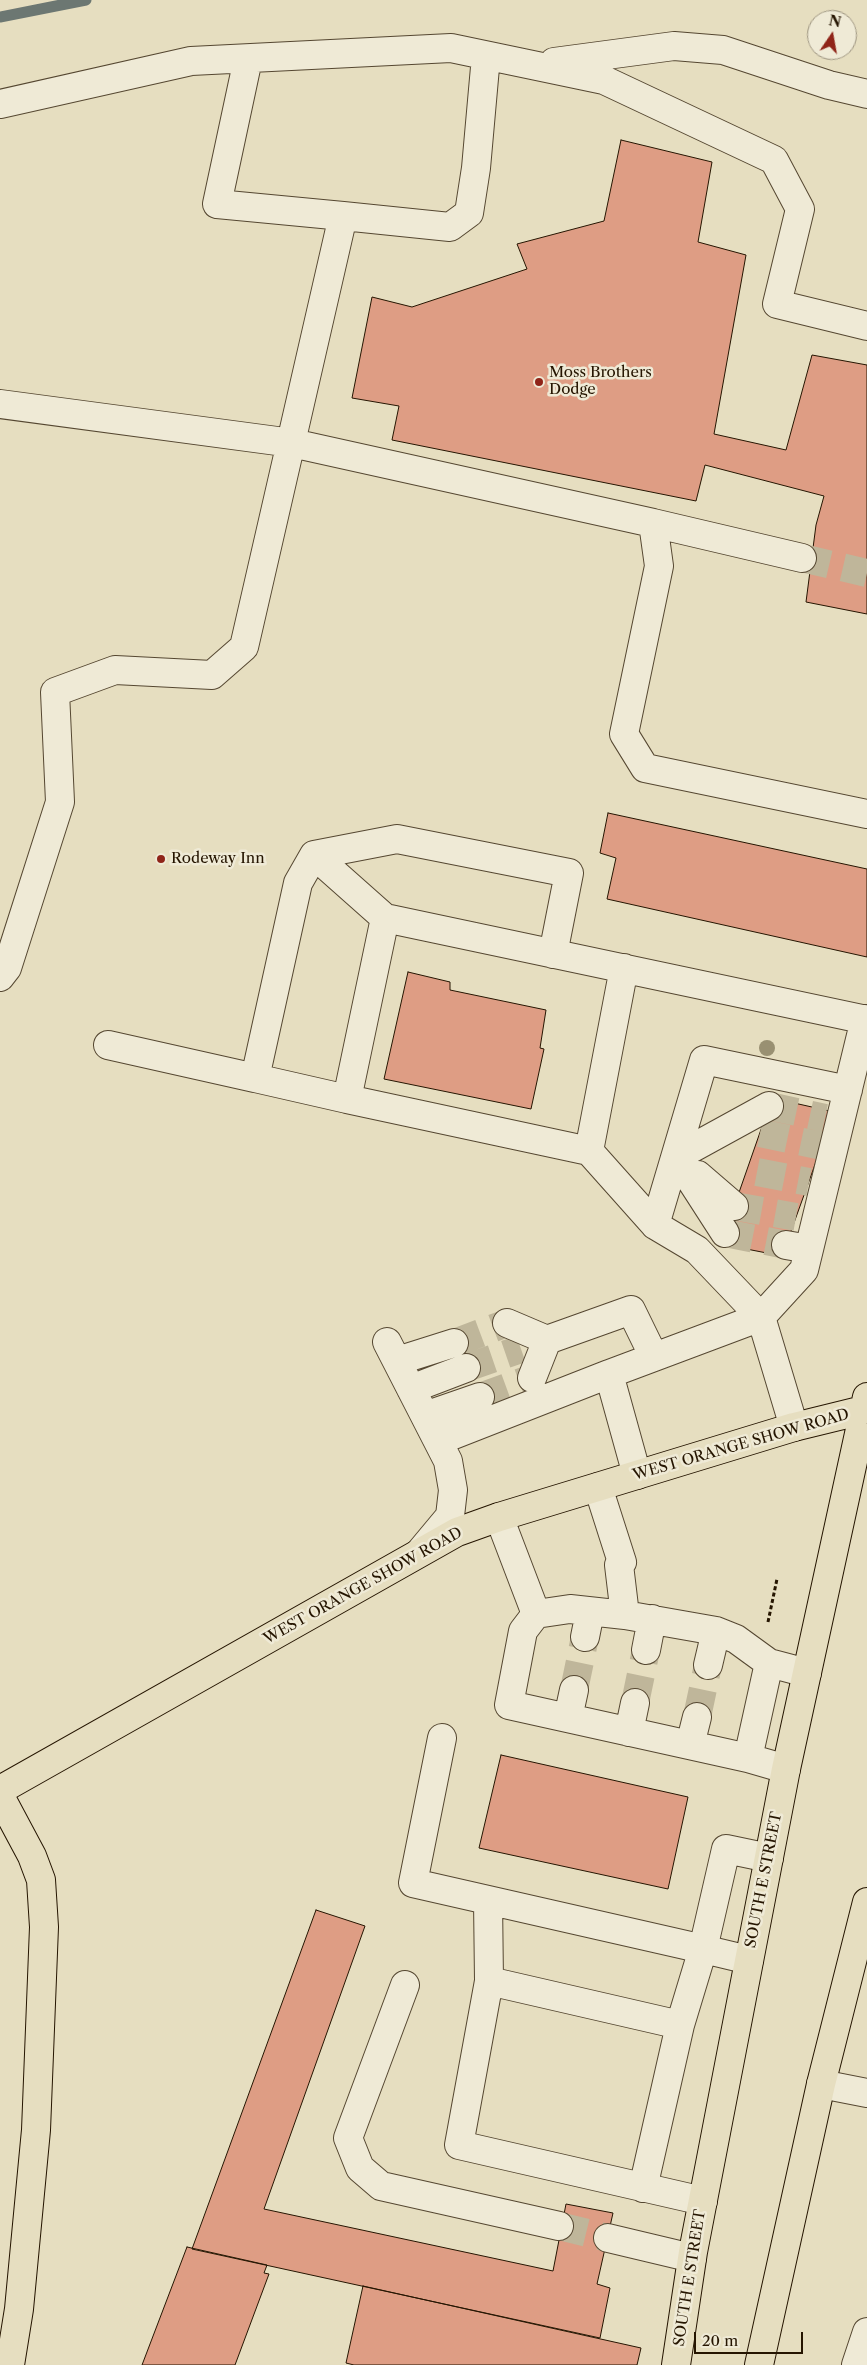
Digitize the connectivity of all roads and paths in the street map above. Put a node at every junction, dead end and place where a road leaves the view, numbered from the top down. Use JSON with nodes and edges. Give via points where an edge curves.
{"nodes":[{"id":1,"x":486,"y":56,"type":"junction"},
{"id":2,"x":248,"y":59,"type":"junction"},
{"id":3,"x":533,"y":65,"type":"junction"},
{"id":4,"x":867,"y":94,"type":"edge"},
{"id":5,"x":0,"y":104,"type":"edge"},
{"id":6,"x":343,"y":216,"type":"junction"},
{"id":7,"x":867,"y":326,"type":"edge"},
{"id":8,"x":0,"y":404,"type":"edge"},
{"id":9,"x":292,"y":443,"type":"junction"},
{"id":10,"x":652,"y":523,"type":"junction"},
{"id":11,"x":802,"y":558,"type":"tunnel mouth"},
{"id":12,"x":867,"y":814,"type":"edge"},
{"id":13,"x":314,"y":855,"type":"junction"},
{"id":14,"x":385,"y":918,"type":"junction"},
{"id":15,"x":553,"y":954,"type":"junction"},
{"id":16,"x":624,"y":968,"type":"junction"},
{"id":17,"x":0,"y":977,"type":"edge"},
{"id":18,"x":866,"y":1019,"type":"edge"},
{"id":19,"x":108,"y":1045,"type":"dead end"},
{"id":20,"x":255,"y":1078,"type":"junction"},
{"id":21,"x":848,"y":1090,"type":"junction"},
{"id":22,"x":347,"y":1098,"type":"junction"},
{"id":23,"x":769,"y":1106,"type":"tunnel mouth"},
{"id":24,"x":760,"y":1133,"type":"tunnel mouth"},
{"id":25,"x":589,"y":1151,"type":"junction"},
{"id":26,"x":676,"y":1157,"type":"junction"},
{"id":27,"x":734,"y":1206,"type":"tunnel mouth"},
{"id":28,"x":654,"y":1225,"type":"junction"},
{"id":29,"x":725,"y":1233,"type":"dead end"},
{"id":30,"x":761,"y":1317,"type":"junction"},
{"id":31,"x":508,"y":1323,"type":"tunnel mouth"},
{"id":32,"x":547,"y":1340,"type":"junction"},
{"id":33,"x":454,"y":1343,"type":"tunnel mouth"},
{"id":34,"x":521,"y":1349,"type":"tunnel mouth"},
{"id":35,"x":654,"y":1357,"type":"junction"},
{"id":36,"x":466,"y":1368,"type":"tunnel mouth"},
{"id":37,"x":610,"y":1374,"type":"junction"},
{"id":38,"x":532,"y":1378,"type":"dead end"},
{"id":39,"x":411,"y":1389,"type":"junction"},
{"id":40,"x":480,"y":1398,"type":"tunnel mouth"},
{"id":41,"x":866,"y":1405,"type":"edge"},
{"id":42,"x":425,"y":1416,"type":"junction"},
{"id":43,"x":794,"y":1427,"type":"junction"},
{"id":44,"x":438,"y":1441,"type":"junction"},
{"id":45,"x":637,"y":1475,"type":"junction"},
{"id":46,"x":598,"y":1487,"type":"junction"},
{"id":47,"x":499,"y":1517,"type":"junction"},
{"id":48,"x":420,"y":1552,"type":"junction"},
{"id":49,"x":777,"y":1579,"type":"dead end"},
{"id":50,"x":536,"y":1614,"type":"junction"},
{"id":51,"x":625,"y":1615,"type":"junction"},
{"id":52,"x":652,"y":1619,"type":"junction"},
{"id":53,"x":767,"y":1627,"type":"dead end"},
{"id":54,"x":716,"y":1631,"type":"junction"},
{"id":55,"x":646,"y":1650,"type":"tunnel mouth"},
{"id":56,"x":769,"y":1662,"type":"junction"},
{"id":57,"x":708,"y":1665,"type":"tunnel mouth"},
{"id":58,"x":807,"y":1673,"type":"junction"},
{"id":59,"x":574,"y":1690,"type":"tunnel mouth"},
{"id":60,"x":635,"y":1703,"type":"tunnel mouth"},
{"id":61,"x":697,"y":1717,"type":"tunnel mouth"},
{"id":62,"x":568,"y":1718,"type":"junction"},
{"id":63,"x":629,"y":1732,"type":"junction"},
{"id":64,"x":442,"y":1738,"type":"dead end"},
{"id":65,"x":690,"y":1745,"type":"junction"},
{"id":66,"x":748,"y":1758,"type":"junction"},
{"id":67,"x":786,"y":1769,"type":"junction"},
{"id":68,"x":0,"y":1790,"type":"edge"},
{"id":69,"x":0,"y":1796,"type":"edge"},
{"id":70,"x":769,"y":1858,"type":"junction"},
{"id":71,"x":488,"y":1900,"type":"junction"},
{"id":72,"x":867,"y":1902,"type":"edge"},
{"id":73,"x":703,"y":1949,"type":"junction"},
{"id":74,"x":748,"y":1960,"type":"junction"},
{"id":75,"x":489,"y":1981,"type":"junction"},
{"id":76,"x":405,"y":1985,"type":"dead end"},
{"id":77,"x":680,"y":2025,"type":"junction"},
{"id":78,"x":821,"y":2084,"type":"junction"},
{"id":79,"x":867,"y":2093,"type":"edge"},
{"id":80,"x":643,"y":2188,"type":"junction"},
{"id":81,"x":703,"y":2202,"type":"junction"},
{"id":82,"x":559,"y":2226,"type":"tunnel mouth"},
{"id":83,"x":608,"y":2238,"type":"tunnel mouth"},
{"id":84,"x":692,"y":2258,"type":"junction"},
{"id":85,"x":867,"y":2332,"type":"edge"},
{"id":86,"x":10,"y":2365,"type":"edge"},
{"id":87,"x":676,"y":2365,"type":"edge"},
{"id":88,"x":759,"y":2365,"type":"edge"},
{"id":89,"x":856,"y":2365,"type":"edge"}],
"edges":[{"from":1,"to":2,"type":"lane","via":[[451,48]]},
{"from":1,"to":3,"type":"lane"},
{"from":1,"to":6,"type":"lane","via":[[476,168],[468,214],[450,227]]},
{"from":2,"to":5,"type":"lane","via":[[191,61]]},
{"from":2,"to":6,"type":"lane","via":[[217,204]]},
{"from":3,"to":4,"type":"lane","via":[[674,46],[723,50]]},
{"from":3,"to":7,"type":"lane","via":[[604,80],[774,160],[800,209],[777,304]]},
{"from":6,"to":9,"type":"lane"},
{"from":8,"to":9,"type":"lane"},
{"from":9,"to":10,"type":"lane"},
{"from":9,"to":17,"type":"lane","via":[[244,648],[212,674],[115,670],[55,692],[60,802],[7,968]]},
{"from":10,"to":11,"type":"lane"},
{"from":10,"to":12,"type":"lane","via":[[659,566],[624,734],[645,768]]},
{"from":13,"to":14,"type":"lane"},
{"from":13,"to":15,"type":"lane","via":[[397,839],[569,873]]},
{"from":13,"to":20,"type":"lane","via":[[298,883]]},
{"from":14,"to":15,"type":"lane"},
{"from":14,"to":22,"type":"lane"},
{"from":15,"to":16,"type":"lane"},
{"from":16,"to":18,"type":"lane"},
{"from":16,"to":25,"type":"lane"},
{"from":18,"to":21,"type":"lane"},
{"from":19,"to":20,"type":"lane"},
{"from":20,"to":22,"type":"lane"},
{"from":21,"to":26,"type":"lane","via":[[704,1060]]},
{"from":21,"to":30,"type":"lane","via":[[832,1120],[828,1147],[798,1247],[804,1270]]},
{"from":22,"to":25,"type":"lane"},
{"from":23,"to":26,"type":"lane"},
{"from":24,"to":26,"type":"lane"},
{"from":25,"to":28,"type":"lane"},
{"from":26,"to":27,"type":"lane"},
{"from":26,"to":28,"type":"lane"},
{"from":26,"to":29,"type":"lane"},
{"from":28,"to":30,"type":"lane","via":[[697,1250]]},
{"from":30,"to":35,"type":"lane"},
{"from":30,"to":43,"type":"lane"},
{"from":31,"to":32,"type":"lane"},
{"from":32,"to":34,"type":"lane"},
{"from":32,"to":35,"type":"lane","via":[[631,1310]]},
{"from":32,"to":38,"type":"lane"},
{"from":33,"to":39,"type":"lane","via":[[392,1352]]},
{"from":35,"to":37,"type":"lane"},
{"from":36,"to":39,"type":"lane"},
{"from":37,"to":44,"type":"lane"},
{"from":37,"to":45,"type":"lane"},
{"from":39,"to":42,"type":"lane"},
{"from":40,"to":42,"type":"lane"},
{"from":41,"to":43,"type":"main road","name":"WEST ORANGE SHOW ROAD"},
{"from":41,"to":58,"type":"main road","name":"SOUTH E STREET"},
{"from":42,"to":44,"type":"lane"},
{"from":43,"to":45,"type":"main road","name":"WEST ORANGE SHOW ROAD"},
{"from":44,"to":48,"type":"lane","via":[[448,1461],[453,1490],[450,1516]]},
{"from":45,"to":46,"type":"main road","name":"WEST ORANGE SHOW ROAD"},
{"from":46,"to":47,"type":"main road","name":"WEST ORANGE SHOW ROAD"},
{"from":46,"to":51,"type":"lane","via":[[622,1562],[619,1565]]},
{"from":47,"to":48,"type":"main road","name":"WEST ORANGE SHOW ROAD","via":[[457,1532]]},
{"from":47,"to":50,"type":"lane"},
{"from":48,"to":68,"type":"main road","name":"WEST ORANGE SHOW ROAD"},
{"from":49,"to":53,"type":"path"},
{"from":50,"to":51,"type":"lane","via":[[570,1609],[588,1625]]},
{"from":50,"to":62,"type":"lane","via":[[523,1631],[509,1706]]},
{"from":51,"to":52,"type":"lane"},
{"from":52,"to":54,"type":"lane"},
{"from":52,"to":55,"type":"lane"},
{"from":54,"to":56,"type":"lane","via":[[736,1639]]},
{"from":54,"to":57,"type":"lane"},
{"from":56,"to":58,"type":"lane"},
{"from":56,"to":66,"type":"lane"},
{"from":58,"to":67,"type":"main road","name":"SOUTH E STREET"},
{"from":59,"to":62,"type":"lane"},
{"from":60,"to":63,"type":"lane"},
{"from":61,"to":65,"type":"lane"},
{"from":62,"to":63,"type":"lane"},
{"from":63,"to":65,"type":"lane"},
{"from":64,"to":71,"type":"lane","via":[[413,1883]]},
{"from":65,"to":66,"type":"lane"},
{"from":66,"to":67,"type":"lane"},
{"from":67,"to":70,"type":"main road","name":"SOUTH E STREET"},
{"from":69,"to":86,"type":"main road","via":[[41,1880],[44,1927],[36,2130],[19,2309]]},
{"from":70,"to":73,"type":"lane","via":[[726,1849]]},
{"from":70,"to":74,"type":"main road","name":"SOUTH E STREET"},
{"from":71,"to":73,"type":"lane"},
{"from":71,"to":75,"type":"lane"},
{"from":72,"to":78,"type":"main road"},
{"from":73,"to":74,"type":"lane"},
{"from":73,"to":77,"type":"lane"},
{"from":74,"to":81,"type":"main road","name":"SOUTH E STREET"},
{"from":75,"to":77,"type":"lane"},
{"from":75,"to":80,"type":"lane","via":[[459,2145]]},
{"from":76,"to":82,"type":"lane","via":[[348,2138],[360,2168],[381,2186]]},
{"from":77,"to":80,"type":"lane"},
{"from":78,"to":79,"type":"lane"},
{"from":78,"to":88,"type":"main road"},
{"from":80,"to":81,"type":"lane"},
{"from":81,"to":84,"type":"main road","name":"SOUTH E STREET"},
{"from":83,"to":84,"type":"lane"},
{"from":84,"to":87,"type":"main road","name":"SOUTH E STREET"},
{"from":85,"to":89,"type":"lane"}]}
